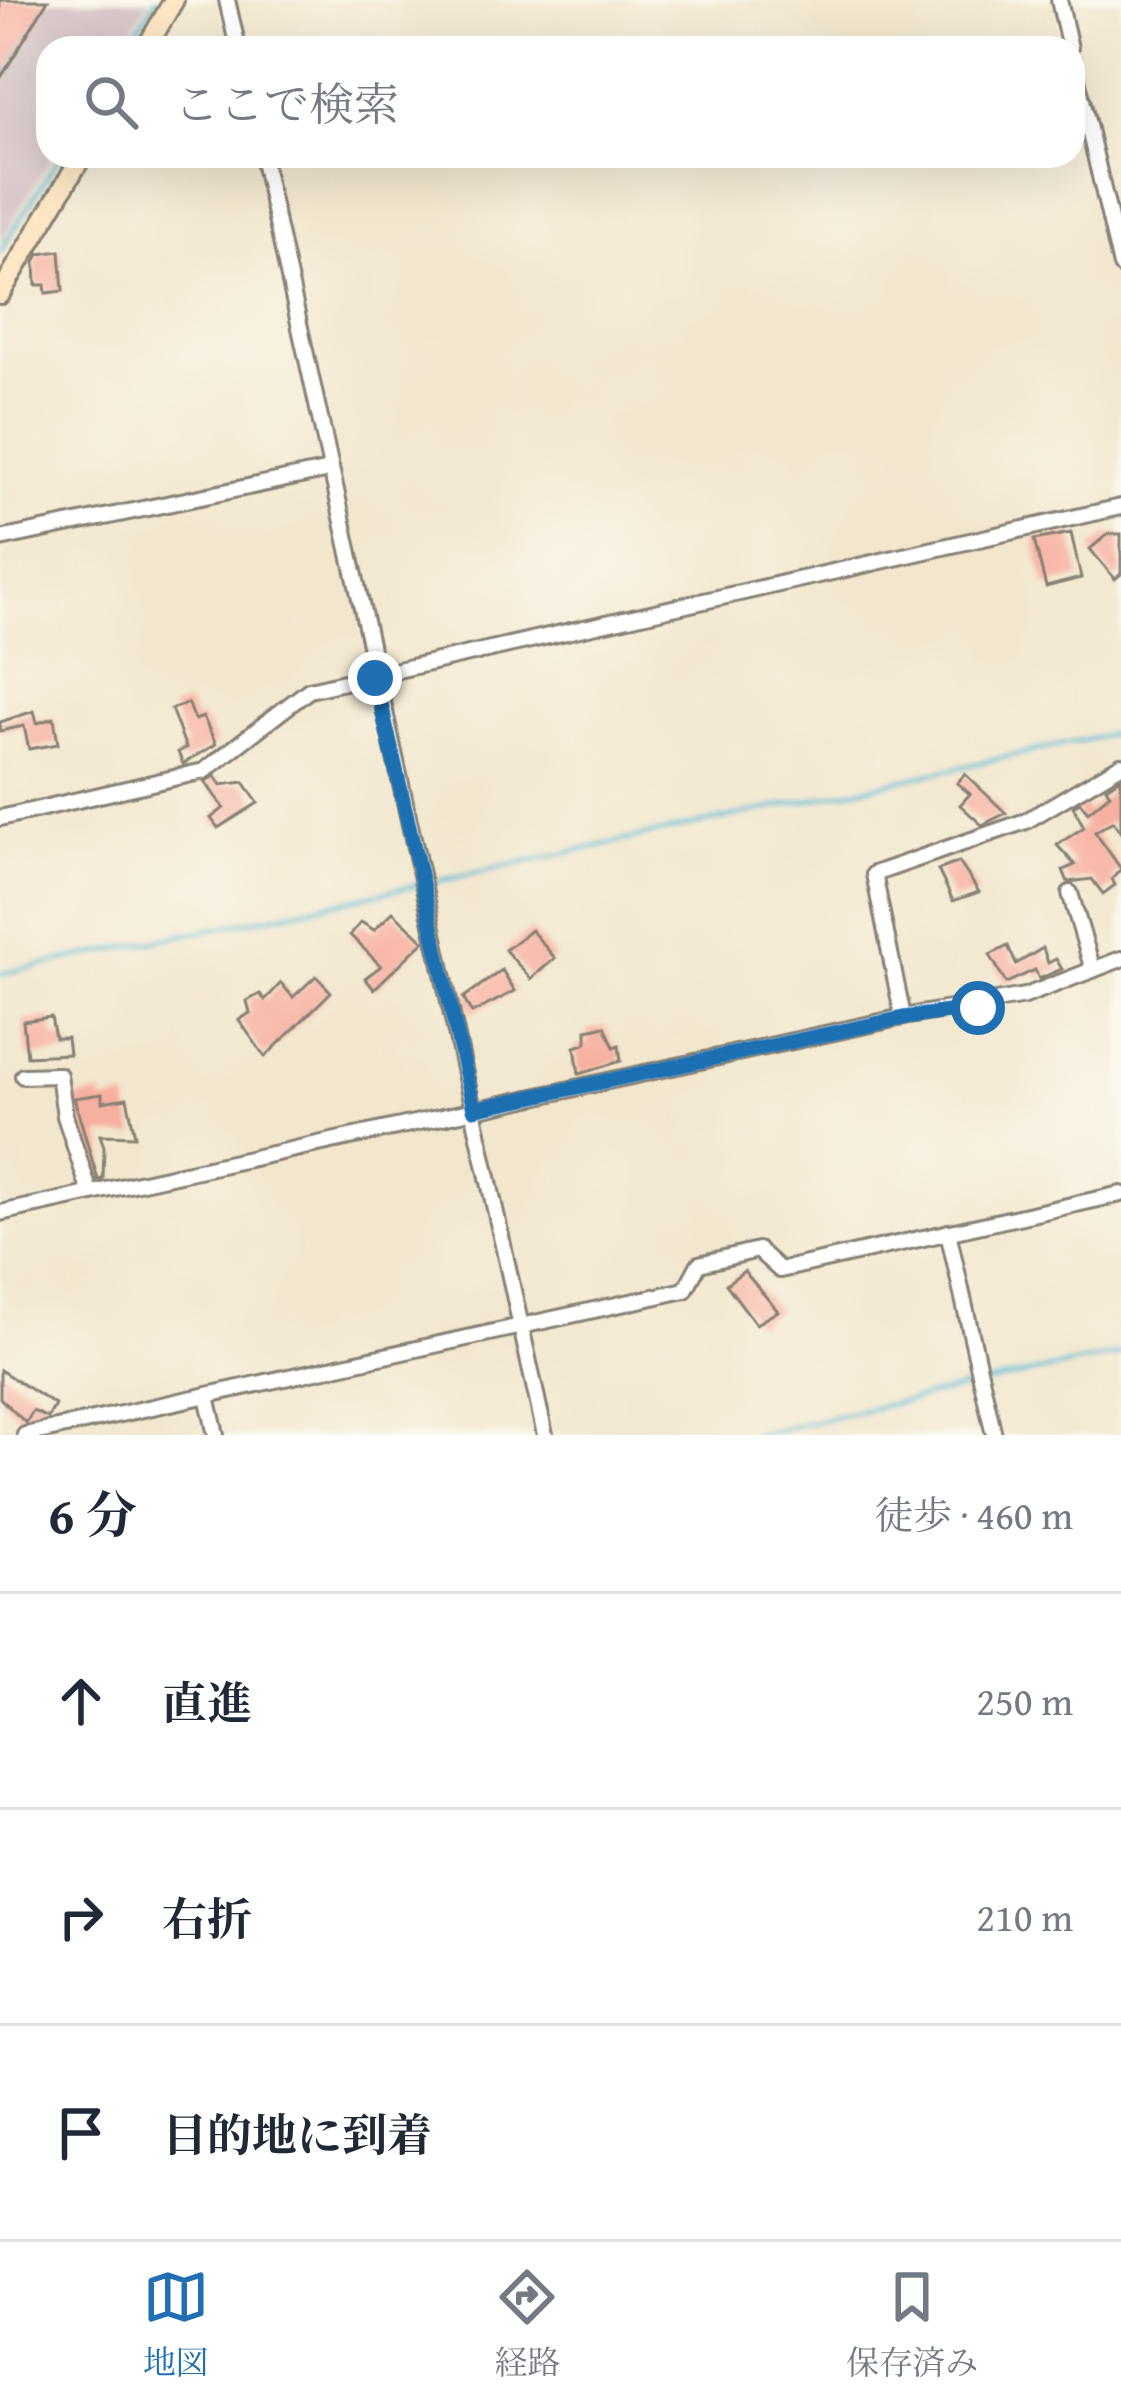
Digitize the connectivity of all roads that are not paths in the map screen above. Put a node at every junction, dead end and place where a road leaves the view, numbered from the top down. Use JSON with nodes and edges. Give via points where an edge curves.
{"nodes":[{"id":1,"x":174,"y":0,"type":"edge"},
{"id":2,"x":227,"y":0,"type":"edge"},
{"id":3,"x":1059,"y":0,"type":"edge"},
{"id":4,"x":153,"y":36,"type":"edge"},
{"id":5,"x":235,"y":36,"type":"edge"},
{"id":6,"x":1067,"y":36,"type":"edge"},
{"id":7,"x":1085,"y":112,"type":"edge"},
{"id":8,"x":75,"y":168,"type":"edge"},
{"id":9,"x":265,"y":168,"type":"edge"},
{"id":10,"x":1121,"y":266,"type":"edge"},
{"id":11,"x":0,"y":294,"type":"edge"},
{"id":12,"x":329,"y":470,"type":"junction"},
{"id":13,"x":1121,"y":507,"type":"edge"},
{"id":14,"x":0,"y":539,"type":"edge"},
{"id":15,"x":375,"y":678,"type":"junction"},
{"id":16,"x":1121,"y":765,"type":"edge"},
{"id":17,"x":0,"y":818,"type":"edge"},
{"id":18,"x":1070,"y":893,"type":"dead end"},
{"id":19,"x":1121,"y":959,"type":"edge"},
{"id":20,"x":1093,"y":970,"type":"junction"},
{"id":21,"x":903,"y":1018,"type":"junction"},
{"id":22,"x":23,"y":1076,"type":"dead end"},
{"id":23,"x":474,"y":1109,"type":"junction"},
{"id":24,"x":90,"y":1193,"type":"junction"},
{"id":25,"x":1121,"y":1194,"type":"edge"},
{"id":26,"x":0,"y":1213,"type":"edge"},
{"id":27,"x":948,"y":1232,"type":"junction"},
{"id":28,"x":521,"y":1326,"type":"junction"},
{"id":29,"x":207,"y":1396,"type":"junction"},
{"id":30,"x":25,"y":1435,"type":"edge"},
{"id":31,"x":216,"y":1435,"type":"edge"},
{"id":32,"x":544,"y":1435,"type":"edge"},
{"id":33,"x":994,"y":1435,"type":"edge"}],
"edges":[{"from":1,"to":4,"type":"main road"},
{"from":2,"to":5,"type":"street"},
{"from":3,"to":6,"type":"street"},
{"from":7,"to":10,"type":"street"},
{"from":8,"to":11,"type":"main road"},
{"from":9,"to":12,"type":"street"},
{"from":12,"to":14,"type":"street"},
{"from":12,"to":15,"type":"street"},
{"from":13,"to":15,"type":"street"},
{"from":15,"to":17,"type":"street","via":[[309,690],[204,771]]},
{"from":15,"to":23,"type":"street"},
{"from":16,"to":21,"type":"street","via":[[1026,821],[874,874]]},
{"from":18,"to":20,"type":"street"},
{"from":19,"to":20,"type":"street"},
{"from":20,"to":21,"type":"street","via":[[994,1004]]},
{"from":21,"to":23,"type":"street"},
{"from":22,"to":24,"type":"street","via":[[59,1075]]},
{"from":23,"to":24,"type":"street"},
{"from":23,"to":28,"type":"street"},
{"from":24,"to":26,"type":"street"},
{"from":25,"to":27,"type":"street"},
{"from":27,"to":28,"type":"street","via":[[781,1270],[758,1250],[699,1264],[685,1291]]},
{"from":27,"to":33,"type":"street"},
{"from":28,"to":29,"type":"street"},
{"from":28,"to":32,"type":"street"},
{"from":29,"to":30,"type":"street"},
{"from":29,"to":31,"type":"street"}]}
